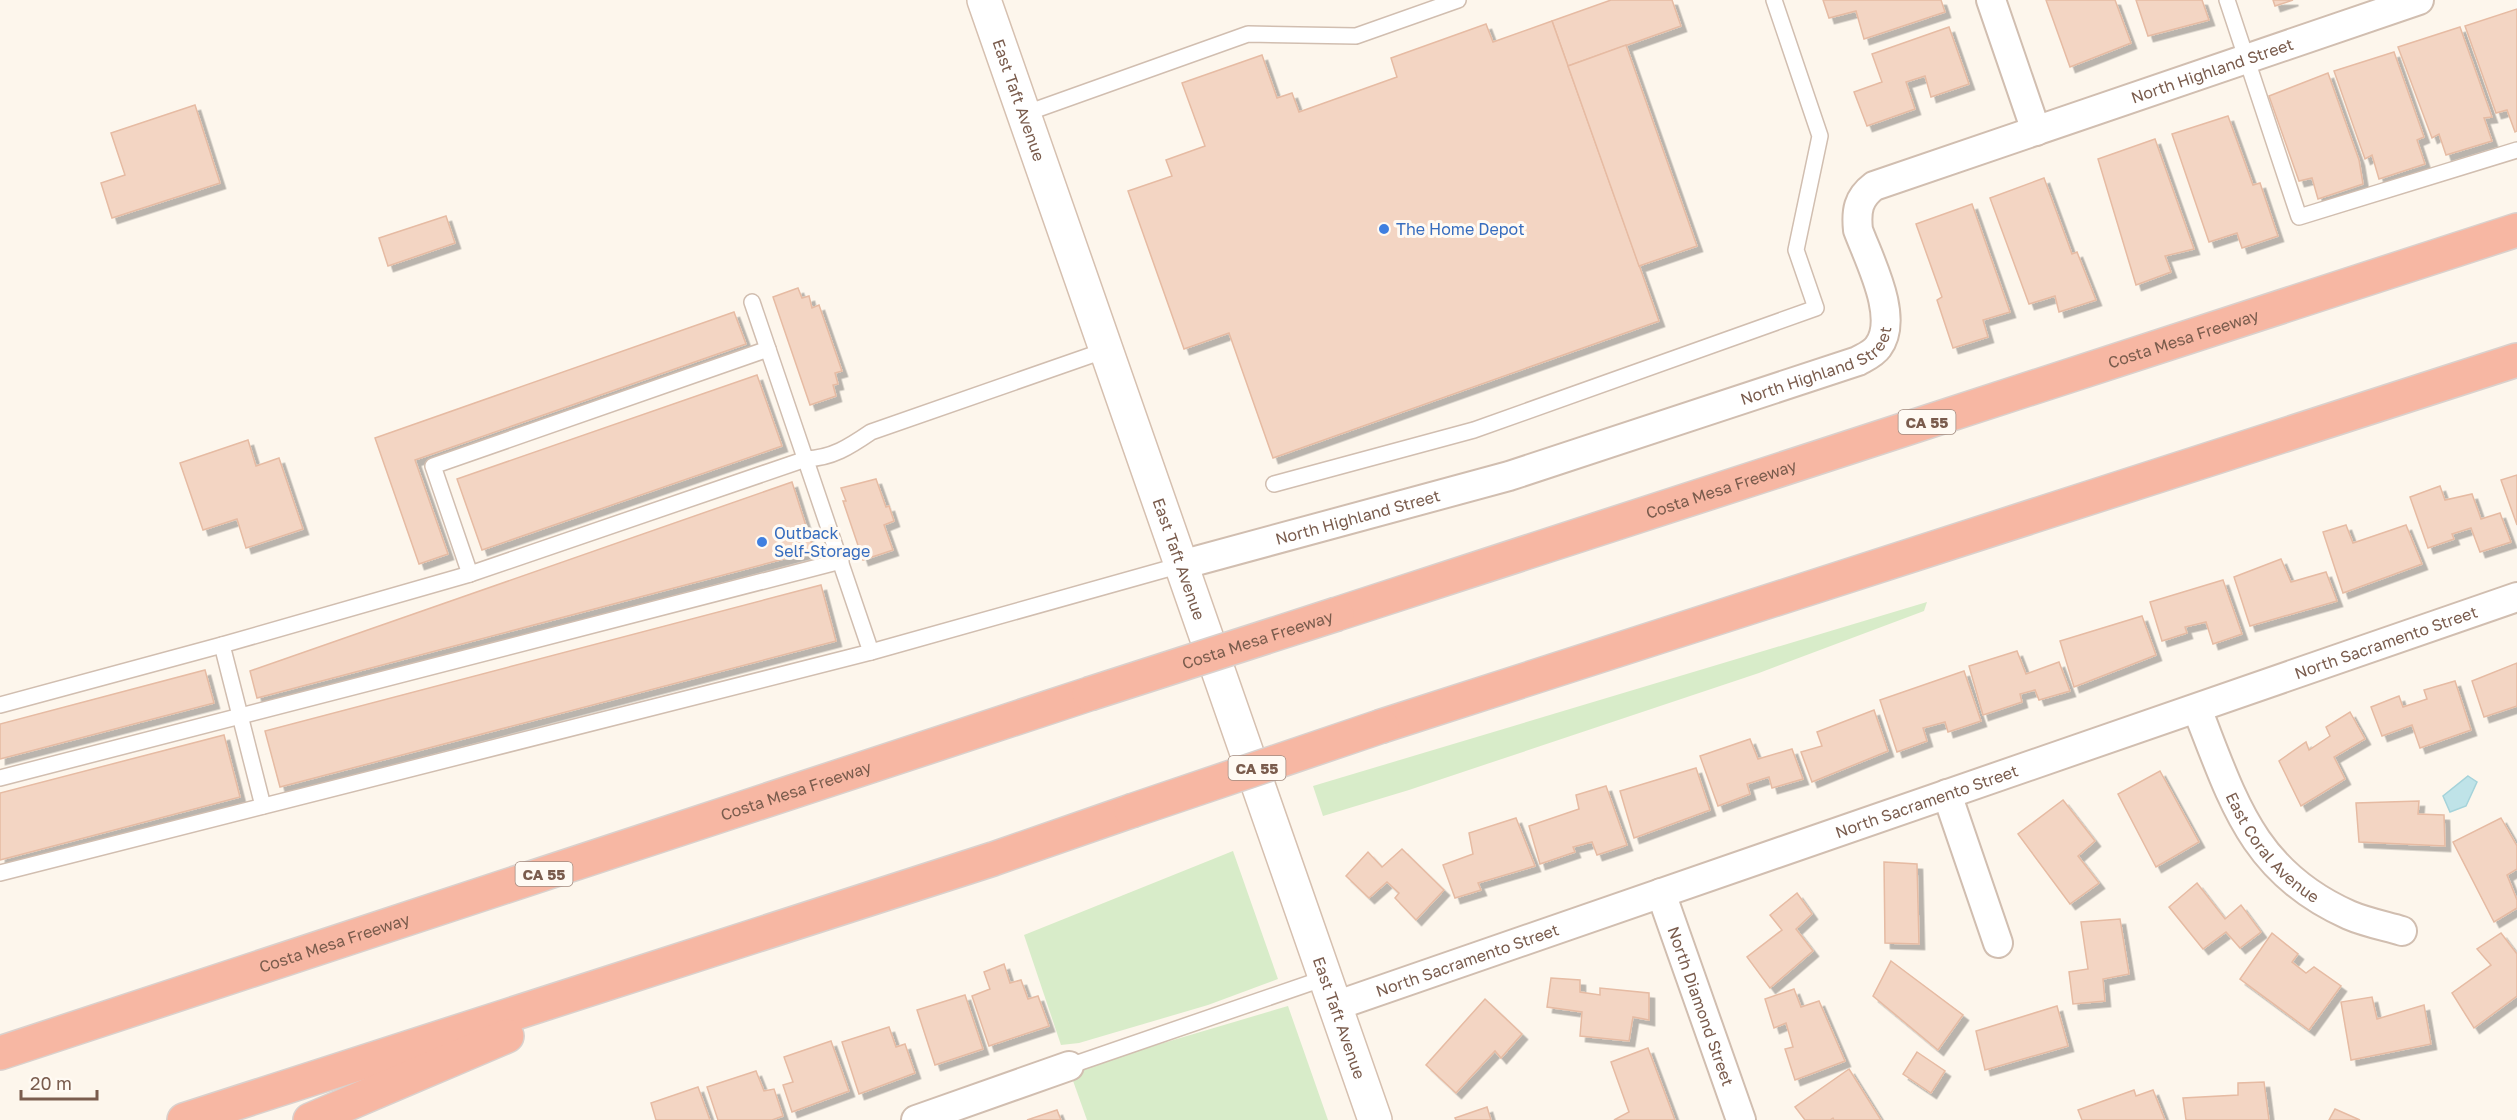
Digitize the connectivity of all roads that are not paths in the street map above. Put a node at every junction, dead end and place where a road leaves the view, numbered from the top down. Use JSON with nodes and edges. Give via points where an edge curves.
{"nodes":[{"id":1,"x":984,"y":0,"type":"edge"},
{"id":2,"x":1458,"y":0,"type":"edge"},
{"id":3,"x":1774,"y":0,"type":"edge"},
{"id":4,"x":1991,"y":0,"type":"edge"},
{"id":5,"x":2227,"y":0,"type":"edge"},
{"id":6,"x":2416,"y":1,"type":"edge"},
{"id":7,"x":2247,"y":59,"type":"junction"},
{"id":8,"x":1024,"y":114,"type":"junction"},
{"id":9,"x":2036,"y":131,"type":"junction"},
{"id":10,"x":2517,"y":150,"type":"edge"},
{"id":11,"x":2517,"y":230,"type":"edge"},
{"id":12,"x":752,"y":302,"type":"dead end"},
{"id":13,"x":768,"y":349,"type":"junction"},
{"id":14,"x":1106,"y":350,"type":"junction"},
{"id":15,"x":2517,"y":360,"type":"edge"},
{"id":16,"x":806,"y":459,"type":"junction"},
{"id":17,"x":1274,"y":484,"type":"dead end"},
{"id":18,"x":841,"y":561,"type":"junction"},
{"id":19,"x":1181,"y":565,"type":"junction"},
{"id":20,"x":470,"y":574,"type":"junction"},
{"id":21,"x":2517,"y":597,"type":"edge"},
{"id":22,"x":222,"y":645,"type":"junction"},
{"id":23,"x":871,"y":652,"type":"junction"},
{"id":24,"x":0,"y":705,"type":"edge"},
{"id":25,"x":2198,"y":709,"type":"junction"},
{"id":26,"x":240,"y":716,"type":"junction"},
{"id":27,"x":0,"y":778,"type":"edge"},
{"id":28,"x":1947,"y":794,"type":"junction"},
{"id":29,"x":263,"y":806,"type":"junction"},
{"id":30,"x":0,"y":873,"type":"edge"},
{"id":31,"x":1661,"y":893,"type":"junction"},
{"id":32,"x":2402,"y":931,"type":"dead end"},
{"id":33,"x":1998,"y":943,"type":"dead end"},
{"id":34,"x":692,"y":956,"type":"junction"},
{"id":35,"x":1330,"y":992,"type":"junction"},
{"id":36,"x":0,"y":1053,"type":"edge"},
{"id":37,"x":1069,"y":1066,"type":"joint"},
{"id":38,"x":948,"y":1115,"type":"edge"},
{"id":39,"x":184,"y":1120,"type":"edge"},
{"id":40,"x":310,"y":1120,"type":"edge"},
{"id":41,"x":916,"y":1120,"type":"edge"},
{"id":42,"x":1375,"y":1120,"type":"edge"},
{"id":43,"x":1741,"y":1120,"type":"edge"}],
"edges":[{"from":1,"to":8,"type":"main road","name":"East Taft Avenue"},
{"from":2,"to":8,"type":"lane","via":[[1356,36],[1248,34]]},
{"from":3,"to":17,"type":"lane","via":[[1821,136],[1796,250],[1816,308],[1474,430]]},
{"from":4,"to":9,"type":"street"},
{"from":5,"to":7,"type":"lane"},
{"from":6,"to":7,"type":"street","name":"North Highland Street"},
{"from":7,"to":9,"type":"street","name":"North Highland Street"},
{"from":7,"to":10,"type":"lane","via":[[2299,217]]},
{"from":8,"to":14,"type":"main road","name":"East Taft Avenue"},
{"from":9,"to":19,"type":"street","name":"North Highland Street","via":[[1874,186],[1864,194],[1858,205],[1858,230],[1884,300],[1886,327],[1878,347],[1858,361],[1509,476]]},
{"from":11,"to":36,"type":"highway","name":"Costa Mesa Freeway","number":"CA 55","bridge":true},
{"from":12,"to":13,"type":"lane"},
{"from":13,"to":16,"type":"lane"},
{"from":13,"to":20,"type":"lane","via":[[433,466]]},
{"from":14,"to":16,"type":"lane","via":[[871,432],[841,452],[822,459]]},
{"from":14,"to":19,"type":"main road","name":"East Taft Avenue"},
{"from":15,"to":34,"type":"highway","number":"CA 55","bridge":true,"via":[[1382,726],[993,859]]},
{"from":16,"to":18,"type":"lane"},
{"from":16,"to":20,"type":"lane"},
{"from":18,"to":23,"type":"lane"},
{"from":18,"to":26,"type":"lane"},
{"from":19,"to":23,"type":"lane"},
{"from":19,"to":35,"type":"main road","name":"East Taft Avenue"},
{"from":20,"to":22,"type":"lane"},
{"from":21,"to":25,"type":"street","name":"North Sacramento Street"},
{"from":22,"to":24,"type":"lane"},
{"from":22,"to":26,"type":"lane"},
{"from":23,"to":29,"type":"lane"},
{"from":25,"to":28,"type":"street","name":"North Sacramento Street"},
{"from":25,"to":32,"type":"street","name":"East Coral Avenue","via":[[2235,806],[2261,849],[2312,896],[2351,916]]},
{"from":26,"to":27,"type":"lane"},
{"from":26,"to":29,"type":"lane"},
{"from":28,"to":31,"type":"street","name":"North Sacramento Street"},
{"from":28,"to":33,"type":"street"},
{"from":29,"to":30,"type":"lane"},
{"from":31,"to":35,"type":"street","name":"North Sacramento Street"},
{"from":31,"to":43,"type":"street","name":"North Diamond Street"},
{"from":34,"to":39,"type":"highway","number":"CA 55"},
{"from":34,"to":40,"type":"highway"},
{"from":35,"to":37,"type":"lane"},
{"from":35,"to":42,"type":"main road","name":"East Taft Avenue"},
{"from":37,"to":38,"type":"street"},
{"from":38,"to":41,"type":"street"}]}
